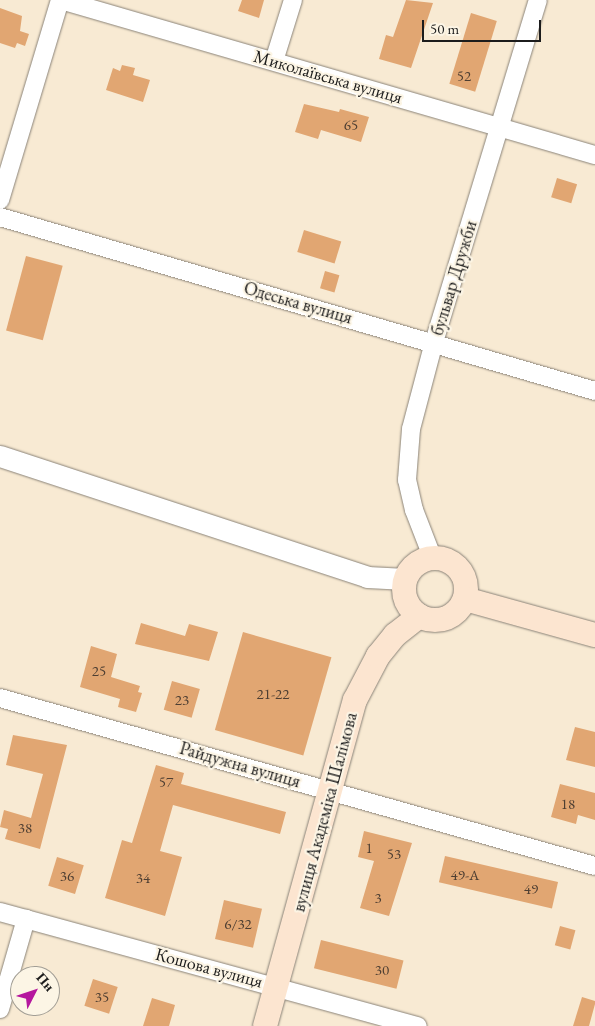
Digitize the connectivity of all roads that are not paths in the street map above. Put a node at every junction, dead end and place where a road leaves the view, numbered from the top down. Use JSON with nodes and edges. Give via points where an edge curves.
{"nodes":[{"id":1,"x":60,"y":0,"type":"edge"},
{"id":2,"x":293,"y":0,"type":"edge"},
{"id":3,"x":538,"y":0,"type":"edge"},
{"id":4,"x":274,"y":61,"type":"junction"},
{"id":5,"x":500,"y":125,"type":"junction"},
{"id":6,"x":595,"y":155,"type":"edge"},
{"id":7,"x":0,"y":200,"type":"edge"},
{"id":8,"x":0,"y":216,"type":"edge"},
{"id":9,"x":434,"y":342,"type":"junction"},
{"id":10,"x":595,"y":391,"type":"edge"},
{"id":11,"x":0,"y":456,"type":"edge"},
{"id":12,"x":433,"y":559,"type":"junction"},
{"id":13,"x":406,"y":579,"type":"junction"},
{"id":14,"x":465,"y":599,"type":"junction"},
{"id":15,"x":419,"y":616,"type":"junction"},
{"id":16,"x":595,"y":635,"type":"edge"},
{"id":17,"x":0,"y":698,"type":"edge"},
{"id":18,"x":331,"y":791,"type":"junction"},
{"id":19,"x":595,"y":866,"type":"edge"},
{"id":20,"x":0,"y":912,"type":"edge"},
{"id":21,"x":26,"y":919,"type":"junction"},
{"id":22,"x":276,"y":986,"type":"junction"},
{"id":23,"x":0,"y":1009,"type":"edge"},
{"id":24,"x":265,"y":1026,"type":"edge"},
{"id":25,"x":418,"y":1026,"type":"edge"}],
"edges":[{"from":1,"to":4,"type":"street","name":"Миколаївська вулиця"},
{"from":1,"to":7,"type":"street"},
{"from":2,"to":4,"type":"street"},
{"from":3,"to":5,"type":"street","name":"бульвар Дружби"},
{"from":4,"to":5,"type":"street","name":"Миколаївська вулиця"},
{"from":5,"to":6,"type":"street","name":"Миколаївська вулиця"},
{"from":5,"to":9,"type":"street","name":"бульвар Дружби"},
{"from":8,"to":9,"type":"street","name":"Одеська вулиця"},
{"from":9,"to":10,"type":"street","name":"Одеська вулиця"},
{"from":9,"to":12,"type":"street","name":"бульвар Дружби","via":[[412,429],[407,480],[414,510]]},
{"from":11,"to":13,"type":"street","via":[[367,576]]},
{"from":12,"to":13,"type":"main road","via":[[419,563]]},
{"from":12,"to":14,"type":"main road","via":[[449,562],[458,568],[466,585]]},
{"from":13,"to":15,"type":"main road","via":[[406,600]]},
{"from":14,"to":15,"type":"main road","via":[[448,618],[429,620]]},
{"from":14,"to":16,"type":"main road"},
{"from":15,"to":18,"type":"main road","name":"вулиця Академіка Шалімова","via":[[395,635],[365,678]]},
{"from":17,"to":18,"type":"street","name":"Райдужна вулиця"},
{"from":18,"to":19,"type":"street","name":"Райдужна вулиця"},
{"from":18,"to":22,"type":"main road","name":"вулиця Академіка Шалімова"},
{"from":20,"to":21,"type":"street","name":"Кошова вулиця"},
{"from":21,"to":22,"type":"street","name":"Кошова вулиця"},
{"from":21,"to":23,"type":"street"},
{"from":22,"to":24,"type":"main road","name":"вулиця Академіка Шалімова"},
{"from":22,"to":25,"type":"street","name":"Кошова вулиця"}]}
